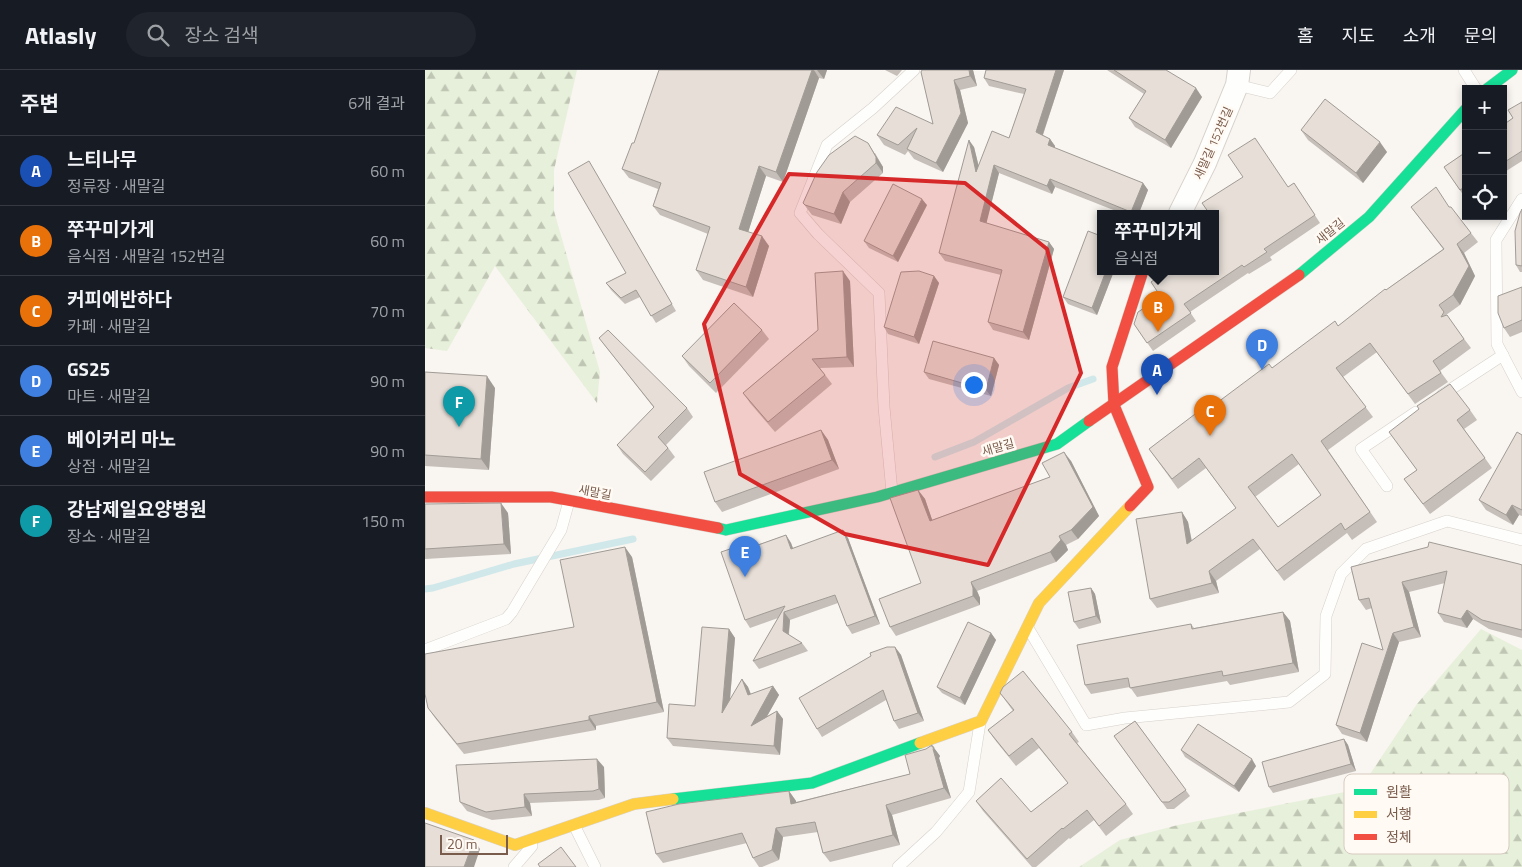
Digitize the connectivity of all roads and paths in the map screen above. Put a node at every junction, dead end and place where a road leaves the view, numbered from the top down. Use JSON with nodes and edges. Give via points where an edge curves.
{"nodes":[{"id":1,"x":915,"y":70,"type":"edge"},
{"id":2,"x":1291,"y":70,"type":"edge"},
{"id":3,"x":1464,"y":70,"type":"edge"},
{"id":4,"x":1512,"y":70,"type":"edge"},
{"id":5,"x":1238,"y":78,"type":"edge"},
{"id":6,"x":1473,"y":85,"type":"edge"},
{"id":7,"x":1492,"y":85,"type":"edge"},
{"id":8,"x":1462,"y":113,"type":"edge"},
{"id":9,"x":1522,"y":199,"type":"edge"},
{"id":10,"x":1182,"y":210,"type":"edge"},
{"id":11,"x":1142,"y":275,"type":"edge"},
{"id":12,"x":1503,"y":355,"type":"junction"},
{"id":13,"x":1522,"y":392,"type":"edge"},
{"id":14,"x":1114,"y":405,"type":"junction"},
{"id":15,"x":1387,"y":486,"type":"dead end"},
{"id":16,"x":892,"y":492,"type":"junction"},
{"id":17,"x":425,"y":497,"type":"edge"},
{"id":18,"x":569,"y":501,"type":"junction"},
{"id":19,"x":1522,"y":540,"type":"edge"},
{"id":20,"x":1027,"y":627,"type":"junction"},
{"id":21,"x":425,"y":650,"type":"edge"},
{"id":22,"x":981,"y":722,"type":"junction"},
{"id":23,"x":425,"y":813,"type":"edge"},
{"id":24,"x":573,"y":824,"type":"junction"},
{"id":25,"x":541,"y":836,"type":"junction"},
{"id":26,"x":514,"y":867,"type":"edge"},
{"id":27,"x":595,"y":867,"type":"edge"},
{"id":28,"x":898,"y":867,"type":"edge"}],
"edges":[{"from":1,"to":16,"type":"lane","via":[[827,145],[800,212],[817,234],[879,293]]},
{"from":2,"to":5,"type":"lane","via":[[1270,92]]},
{"from":3,"to":6,"type":"lane"},
{"from":4,"to":7,"type":"street"},
{"from":5,"to":10,"type":"street","name":"새말길 152번길","via":[[1205,163]]},
{"from":8,"to":14,"type":"street","name":"새말길","via":[[1369,218],[1292,280]]},
{"from":9,"to":12,"type":"lane","via":[[1496,240],[1497,344]]},
{"from":11,"to":14,"type":"street","via":[[1111,367]]},
{"from":12,"to":13,"type":"lane"},
{"from":12,"to":15,"type":"lane","via":[[1361,448]]},
{"from":14,"to":16,"type":"street","name":"새말길","via":[[1057,444]]},
{"from":14,"to":20,"type":"street","via":[[1148,487],[1039,603]]},
{"from":16,"to":18,"type":"street","name":"새말길","via":[[726,530]]},
{"from":17,"to":18,"type":"street","name":"새말길","via":[[551,497]]},
{"from":18,"to":21,"type":"lane","via":[[561,530],[512,612],[505,619]]},
{"from":19,"to":20,"type":"lane","via":[[1447,521],[1366,549],[1341,574],[1326,616],[1325,674],[1289,702],[1125,718],[1086,725]]},
{"from":20,"to":22,"type":"street"},
{"from":22,"to":24,"type":"street","via":[[812,783],[634,804]]},
{"from":22,"to":28,"type":"lane","via":[[969,792],[936,832]]},
{"from":23,"to":25,"type":"street","via":[[515,844]]},
{"from":24,"to":25,"type":"street"},
{"from":24,"to":27,"type":"lane"},
{"from":25,"to":26,"type":"lane"}]}
